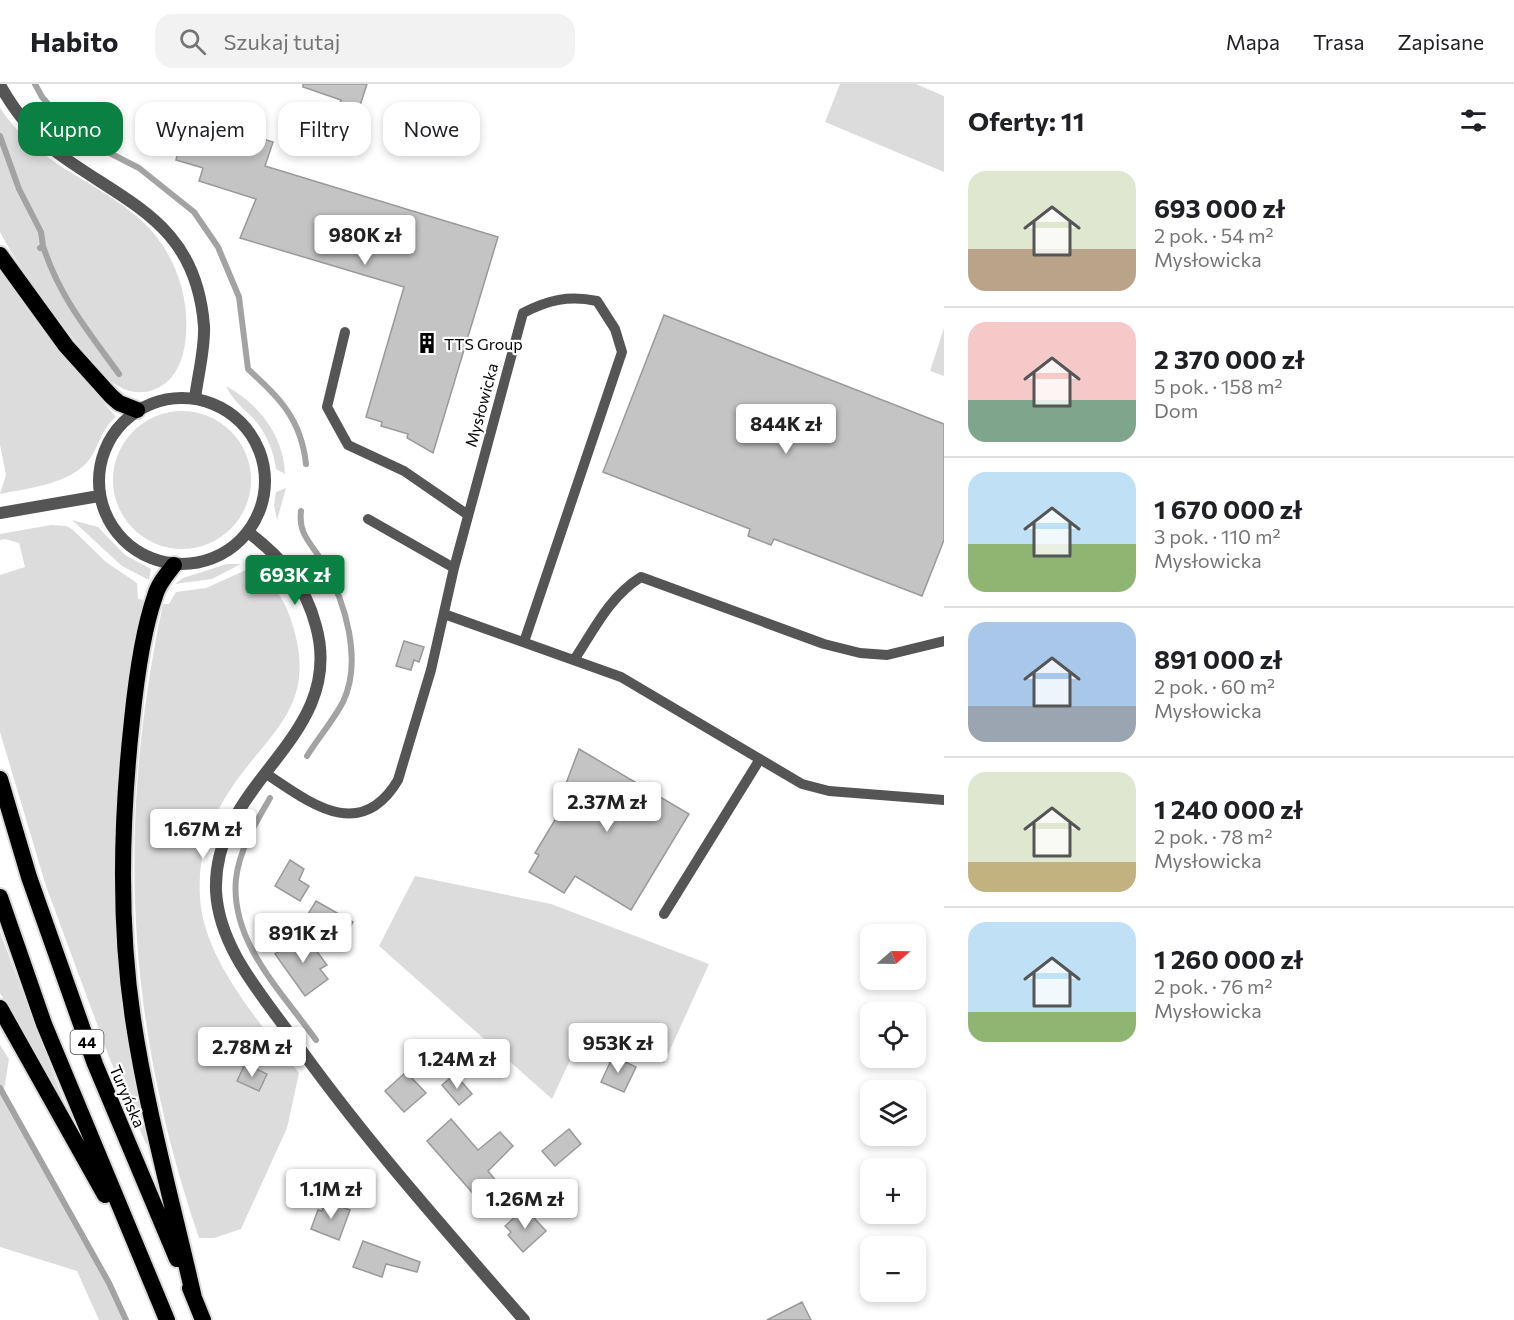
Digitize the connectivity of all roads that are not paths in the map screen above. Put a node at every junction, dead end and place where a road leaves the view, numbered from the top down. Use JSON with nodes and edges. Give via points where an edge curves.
{"nodes":[{"id":1,"x":0,"y":85,"type":"edge"},
{"id":2,"x":0,"y":255,"type":"edge"},
{"id":3,"x":345,"y":332,"type":"dead end"},
{"id":4,"x":195,"y":398,"type":"junction"},
{"id":5,"x":137,"y":410,"type":"junction"},
{"id":6,"x":99,"y":496,"type":"junction"},
{"id":7,"x":0,"y":513,"type":"edge"},
{"id":8,"x":468,"y":515,"type":"junction"},
{"id":9,"x":368,"y":519,"type":"dead end"},
{"id":10,"x":248,"y":532,"type":"junction"},
{"id":11,"x":174,"y":565,"type":"junction"},
{"id":12,"x":454,"y":568,"type":"junction"},
{"id":13,"x":444,"y":614,"type":"junction"},
{"id":14,"x":944,"y":641,"type":"edge"},
{"id":15,"x":524,"y":642,"type":"junction"},
{"id":16,"x":574,"y":660,"type":"junction"},
{"id":17,"x":760,"y":759,"type":"junction"},
{"id":18,"x":265,"y":773,"type":"junction"},
{"id":19,"x":0,"y":779,"type":"edge"},
{"id":20,"x":944,"y":800,"type":"edge"},
{"id":21,"x":0,"y":897,"type":"edge"},
{"id":22,"x":664,"y":914,"type":"dead end"},
{"id":23,"x":0,"y":1008,"type":"edge"},
{"id":24,"x":144,"y":1266,"type":"junction"},
{"id":25,"x":194,"y":1298,"type":"junction"},
{"id":26,"x":167,"y":1320,"type":"edge"},
{"id":27,"x":203,"y":1320,"type":"edge"},
{"id":28,"x":524,"y":1320,"type":"edge"}],
"edges":[{"from":1,"to":4,"type":"street","via":[[37,136],[142,207],[182,252],[197,288],[204,326]]},
{"from":2,"to":5,"type":"highway","via":[[66,346],[111,396]]},
{"from":3,"to":8,"type":"lane","via":[[327,407],[348,445],[404,471]]},
{"from":4,"to":5,"type":"street","via":[[155,401]]},
{"from":4,"to":10,"type":"street","via":[[234,416],[260,450],[265,492]]},
{"from":5,"to":6,"type":"street","via":[[110,438],[101,456]]},
{"from":6,"to":7,"type":"street"},
{"from":6,"to":11,"type":"street","via":[[117,535],[133,550]]},
{"from":8,"to":12,"type":"lane","name":"Mysłowicka"},
{"from":8,"to":15,"type":"lane","name":"Mysłowicka","via":[[523,313],[545,302],[576,296],[597,300],[615,329],[622,352]]},
{"from":9,"to":12,"type":"lane"},
{"from":10,"to":11,"type":"street","via":[[234,547],[215,558]]},
{"from":10,"to":18,"type":"street","via":[[272,550],[296,577],[311,605],[320,639],[321,669],[313,702],[299,730]]},
{"from":11,"to":25,"type":"highway","via":[[154,596],[135,688],[122,864],[133,1017],[145,1089]]},
{"from":12,"to":13,"type":"lane","name":"Mysłowicka"},
{"from":13,"to":15,"type":"lane"},
{"from":13,"to":18,"type":"lane","name":"Mysłowicka","via":[[398,780],[382,801],[358,813],[330,812]]},
{"from":14,"to":16,"type":"lane","via":[[887,655],[860,653],[824,644],[641,577],[610,604]]},
{"from":15,"to":16,"type":"lane"},
{"from":16,"to":17,"type":"lane","via":[[621,677]]},
{"from":17,"to":20,"type":"lane","via":[[802,784],[829,791]]},
{"from":17,"to":22,"type":"lane"},
{"from":18,"to":28,"type":"street","via":[[234,816],[219,856],[218,904],[233,950],[351,1118]]},
{"from":19,"to":25,"type":"highway","name":"Turyńska","number":"44","via":[[29,878],[91,1053]]},
{"from":21,"to":24,"type":"highway","number":"44","via":[[44,1024]]},
{"from":23,"to":24,"type":"highway"},
{"from":24,"to":26,"type":"highway","number":"44"},
{"from":25,"to":27,"type":"highway","name":"Turyńska","number":"44"}]}
